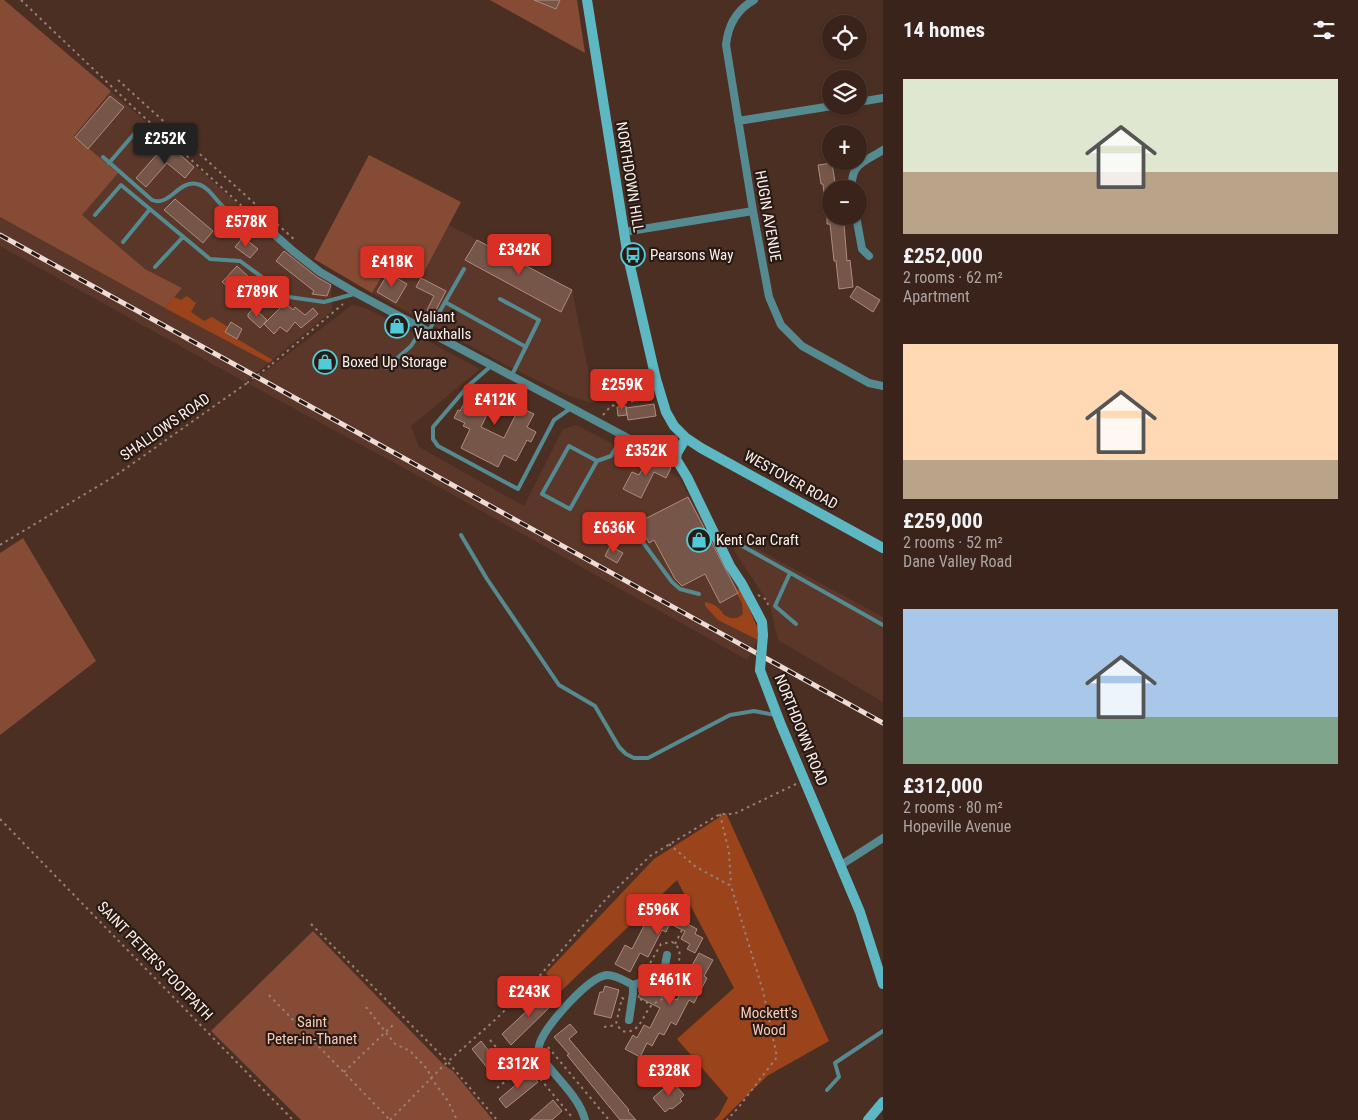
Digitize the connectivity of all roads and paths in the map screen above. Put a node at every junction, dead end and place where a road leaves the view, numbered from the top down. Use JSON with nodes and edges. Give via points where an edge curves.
{"nodes":[{"id":1,"x":21,"y":0,"type":"edge"},
{"id":2,"x":587,"y":0,"type":"edge"},
{"id":3,"x":754,"y":0,"type":"edge"},
{"id":4,"x":118,"y":80,"type":"dead end"},
{"id":5,"x":883,"y":98,"type":"edge"},
{"id":6,"x":867,"y":101,"type":"edge"},
{"id":7,"x":822,"y":108,"type":"edge"},
{"id":8,"x":738,"y":121,"type":"junction"},
{"id":9,"x":140,"y":127,"type":"dead end"},
{"id":10,"x":883,"y":150,"type":"edge"},
{"id":11,"x":102,"y":157,"type":"dead end"},
{"id":12,"x":110,"y":163,"type":"junction"},
{"id":13,"x":852,"y":180,"type":"edge"},
{"id":14,"x":150,"y":209,"type":"junction"},
{"id":15,"x":753,"y":211,"type":"junction"},
{"id":16,"x":248,"y":212,"type":"junction"},
{"id":17,"x":95,"y":215,"type":"dead end"},
{"id":18,"x":858,"y":225,"type":"edge"},
{"id":19,"x":624,"y":232,"type":"junction"},
{"id":20,"x":182,"y":237,"type":"junction"},
{"id":21,"x":123,"y":242,"type":"dead end"},
{"id":22,"x":298,"y":243,"type":"dead end"},
{"id":23,"x":869,"y":256,"type":"dead end"},
{"id":24,"x":156,"y":267,"type":"dead end"},
{"id":25,"x":464,"y":269,"type":"dead end"},
{"id":26,"x":356,"y":293,"type":"junction"},
{"id":27,"x":500,"y":299,"type":"dead end"},
{"id":28,"x":445,"y":302,"type":"junction"},
{"id":29,"x":332,"y":314,"type":"dead end"},
{"id":30,"x":425,"y":330,"type":"junction"},
{"id":31,"x":526,"y":346,"type":"junction"},
{"id":32,"x":491,"y":366,"type":"junction"},
{"id":33,"x":386,"y":368,"type":"dead end"},
{"id":34,"x":511,"y":377,"type":"junction"},
{"id":35,"x":883,"y":386,"type":"edge"},
{"id":36,"x":659,"y":390,"type":"junction"},
{"id":37,"x":571,"y":408,"type":"junction"},
{"id":38,"x":595,"y":421,"type":"junction"},
{"id":39,"x":623,"y":436,"type":"junction"},
{"id":40,"x":686,"y":438,"type":"junction"},
{"id":41,"x":676,"y":459,"type":"junction"},
{"id":42,"x":597,"y":462,"type":"junction"},
{"id":43,"x":628,"y":522,"type":"dead end"},
{"id":44,"x":460,"y":535,"type":"dead end"},
{"id":45,"x":716,"y":537,"type":"junction"},
{"id":46,"x":0,"y":545,"type":"edge"},
{"id":47,"x":883,"y":548,"type":"edge"},
{"id":48,"x":790,"y":573,"type":"junction"},
{"id":49,"x":699,"y":594,"type":"dead end"},
{"id":50,"x":796,"y":624,"type":"dead end"},
{"id":51,"x":883,"y":625,"type":"edge"},
{"id":52,"x":777,"y":716,"type":"junction"},
{"id":53,"x":805,"y":780,"type":"junction"},
{"id":54,"x":720,"y":814,"type":"junction"},
{"id":55,"x":0,"y":819,"type":"edge"},
{"id":56,"x":883,"y":838,"type":"edge"},
{"id":57,"x":669,"y":844,"type":"junction"},
{"id":58,"x":840,"y":865,"type":"junction"},
{"id":59,"x":731,"y":886,"type":"junction"},
{"id":60,"x":689,"y":916,"type":"dead end"},
{"id":61,"x":311,"y":924,"type":"dead end"},
{"id":62,"x":675,"y":944,"type":"junction"},
{"id":63,"x":667,"y":956,"type":"dead end"},
{"id":64,"x":636,"y":984,"type":"junction"},
{"id":65,"x":883,"y":984,"type":"edge"},
{"id":66,"x":269,"y":996,"type":"dead end"},
{"id":67,"x":633,"y":996,"type":"junction"},
{"id":68,"x":366,"y":1007,"type":"dead end"},
{"id":69,"x":629,"y":1020,"type":"dead end"},
{"id":70,"x":395,"y":1023,"type":"dead end"},
{"id":71,"x":616,"y":1025,"type":"dead end"},
{"id":72,"x":604,"y":1027,"type":"dead end"},
{"id":73,"x":883,"y":1031,"type":"edge"},
{"id":74,"x":385,"y":1032,"type":"junction"},
{"id":75,"x":542,"y":1039,"type":"junction"},
{"id":76,"x":490,"y":1040,"type":"dead end"},
{"id":77,"x":448,"y":1062,"type":"junction"},
{"id":78,"x":344,"y":1072,"type":"junction"},
{"id":79,"x":518,"y":1072,"type":"junction"},
{"id":80,"x":431,"y":1078,"type":"junction"},
{"id":81,"x":497,"y":1088,"type":"dead end"},
{"id":82,"x":827,"y":1090,"type":"dead end"},
{"id":83,"x":883,"y":1102,"type":"edge"},
{"id":84,"x":494,"y":1116,"type":"junction"},
{"id":85,"x":572,"y":1117,"type":"dead end"},
{"id":86,"x":292,"y":1120,"type":"edge"},
{"id":87,"x":390,"y":1120,"type":"edge"},
{"id":88,"x":457,"y":1120,"type":"edge"},
{"id":89,"x":491,"y":1120,"type":"edge"},
{"id":90,"x":497,"y":1120,"type":"edge"},
{"id":91,"x":585,"y":1120,"type":"edge"},
{"id":92,"x":609,"y":1120,"type":"edge"},
{"id":93,"x":727,"y":1120,"type":"edge"},
{"id":94,"x":868,"y":1120,"type":"edge"}],
"edges":[{"from":1,"to":16,"type":"path"},
{"from":2,"to":19,"type":"main road","name":"NORTHDOWN HILL"},
{"from":3,"to":8,"type":"street","name":"HUGIN AVENUE","via":[[732,21],[726,45]]},
{"from":4,"to":22,"type":"path"},
{"from":5,"to":6,"type":"street"},
{"from":7,"to":8,"type":"street"},
{"from":8,"to":15,"type":"street","name":"HUGIN AVENUE"},
{"from":9,"to":12,"type":"lane"},
{"from":10,"to":13,"type":"street","via":[[858,165]]},
{"from":11,"to":12,"type":"lane"},
{"from":12,"to":16,"type":"lane","via":[[152,200],[164,201],[182,187],[194,184],[205,189],[233,214]]},
{"from":14,"to":17,"type":"lane","via":[[121,185]]},
{"from":14,"to":20,"type":"lane"},
{"from":14,"to":21,"type":"lane"},
{"from":15,"to":19,"type":"street"},
{"from":15,"to":35,"type":"street","name":"HUGIN AVENUE","via":[[769,297],[781,325],[802,346],[869,383]]},
{"from":16,"to":26,"type":"street","via":[[320,272]]},
{"from":18,"to":23,"type":"street","via":[[862,249]]},
{"from":19,"to":36,"type":"main road","name":"NORTHDOWN HILL","via":[[634,289]]},
{"from":20,"to":24,"type":"lane"},
{"from":20,"to":26,"type":"lane","via":[[210,259],[240,261],[289,297],[324,302]]},
{"from":25,"to":28,"type":"lane"},
{"from":26,"to":30,"type":"street"},
{"from":27,"to":31,"type":"lane","via":[[540,320]]},
{"from":28,"to":30,"type":"lane"},
{"from":28,"to":31,"type":"lane"},
{"from":29,"to":46,"type":"path","name":"SHALLOWS ROAD","bridge":true,"via":[[247,383],[115,476]]},
{"from":30,"to":32,"type":"street"},
{"from":30,"to":33,"type":"lane"},
{"from":31,"to":34,"type":"lane"},
{"from":32,"to":34,"type":"street"},
{"from":32,"to":37,"type":"lane","via":[[468,386],[434,427],[433,439],[438,446],[518,489],[554,420]]},
{"from":34,"to":37,"type":"street"},
{"from":36,"to":38,"type":"path","via":[[643,399],[611,406]]},
{"from":36,"to":40,"type":"main road","name":"NORTHDOWN HILL","via":[[666,412]]},
{"from":37,"to":38,"type":"street"},
{"from":38,"to":39,"type":"street"},
{"from":39,"to":41,"type":"street","via":[[662,456]]},
{"from":39,"to":42,"type":"lane","via":[[611,456]]},
{"from":40,"to":41,"type":"main road"},
{"from":40,"to":47,"type":"main road","name":"WESTOVER ROAD"},
{"from":41,"to":45,"type":"main road","name":"NORTHDOWN ROAD"},
{"from":42,"to":42,"type":"lane","via":[[570,509],[542,494],[569,446]]},
{"from":43,"to":49,"type":"lane","via":[[672,582],[680,589]]},
{"from":44,"to":52,"type":"lane","via":[[559,685],[595,706],[619,747],[630,757],[648,758],[730,715],[762,712]]},
{"from":45,"to":48,"type":"lane","via":[[737,543]]},
{"from":45,"to":52,"type":"main road","name":"NORTHDOWN ROAD","bridge":true,"via":[[762,622],[760,670]]},
{"from":48,"to":50,"type":"lane","via":[[775,606]]},
{"from":48,"to":51,"type":"lane"},
{"from":52,"to":53,"type":"main road","name":"NORTHDOWN ROAD"},
{"from":53,"to":54,"type":"path","via":[[734,814]]},
{"from":53,"to":58,"type":"main road","name":"NORTHDOWN ROAD"},
{"from":54,"to":57,"type":"path"},
{"from":54,"to":59,"type":"path","via":[[729,852]]},
{"from":55,"to":86,"type":"path","name":"SAINT PETER'S FOOTPATH"},
{"from":56,"to":58,"type":"street"},
{"from":57,"to":59,"type":"path","via":[[696,867]]},
{"from":57,"to":77,"type":"path","via":[[643,862],[606,899],[536,980]]},
{"from":58,"to":65,"type":"main road","name":"NORTHDOWN ROAD","via":[[860,912]]},
{"from":59,"to":93,"type":"path","via":[[763,991],[777,1057]]},
{"from":60,"to":62,"type":"path"},
{"from":61,"to":77,"type":"path"},
{"from":62,"to":64,"type":"path","via":[[661,944]]},
{"from":62,"to":67,"type":"path","via":[[680,952],[679,966],[668,995],[652,1005]]},
{"from":63,"to":64,"type":"street","via":[[660,976]]},
{"from":64,"to":67,"type":"street"},
{"from":64,"to":75,"type":"street","via":[[608,975],[597,978],[567,1005]]},
{"from":66,"to":78,"type":"path"},
{"from":67,"to":69,"type":"street"},
{"from":68,"to":74,"type":"path"},
{"from":70,"to":74,"type":"path"},
{"from":71,"to":72,"type":"path"},
{"from":73,"to":82,"type":"lane","via":[[835,1063],[840,1077]]},
{"from":74,"to":78,"type":"path"},
{"from":74,"to":80,"type":"path","via":[[395,1044],[410,1051],[428,1070]]},
{"from":75,"to":91,"type":"street","via":[[538,1052],[576,1101]]},
{"from":75,"to":92,"type":"path"},
{"from":76,"to":79,"type":"path"},
{"from":77,"to":80,"type":"path"},
{"from":77,"to":84,"type":"path"},
{"from":78,"to":87,"type":"path"},
{"from":79,"to":81,"type":"path"},
{"from":79,"to":85,"type":"path","via":[[526,1065],[532,1069]]},
{"from":80,"to":87,"type":"path"},
{"from":80,"to":88,"type":"path"},
{"from":83,"to":94,"type":"main road"},
{"from":84,"to":89,"type":"path"},
{"from":84,"to":90,"type":"path"}]}
